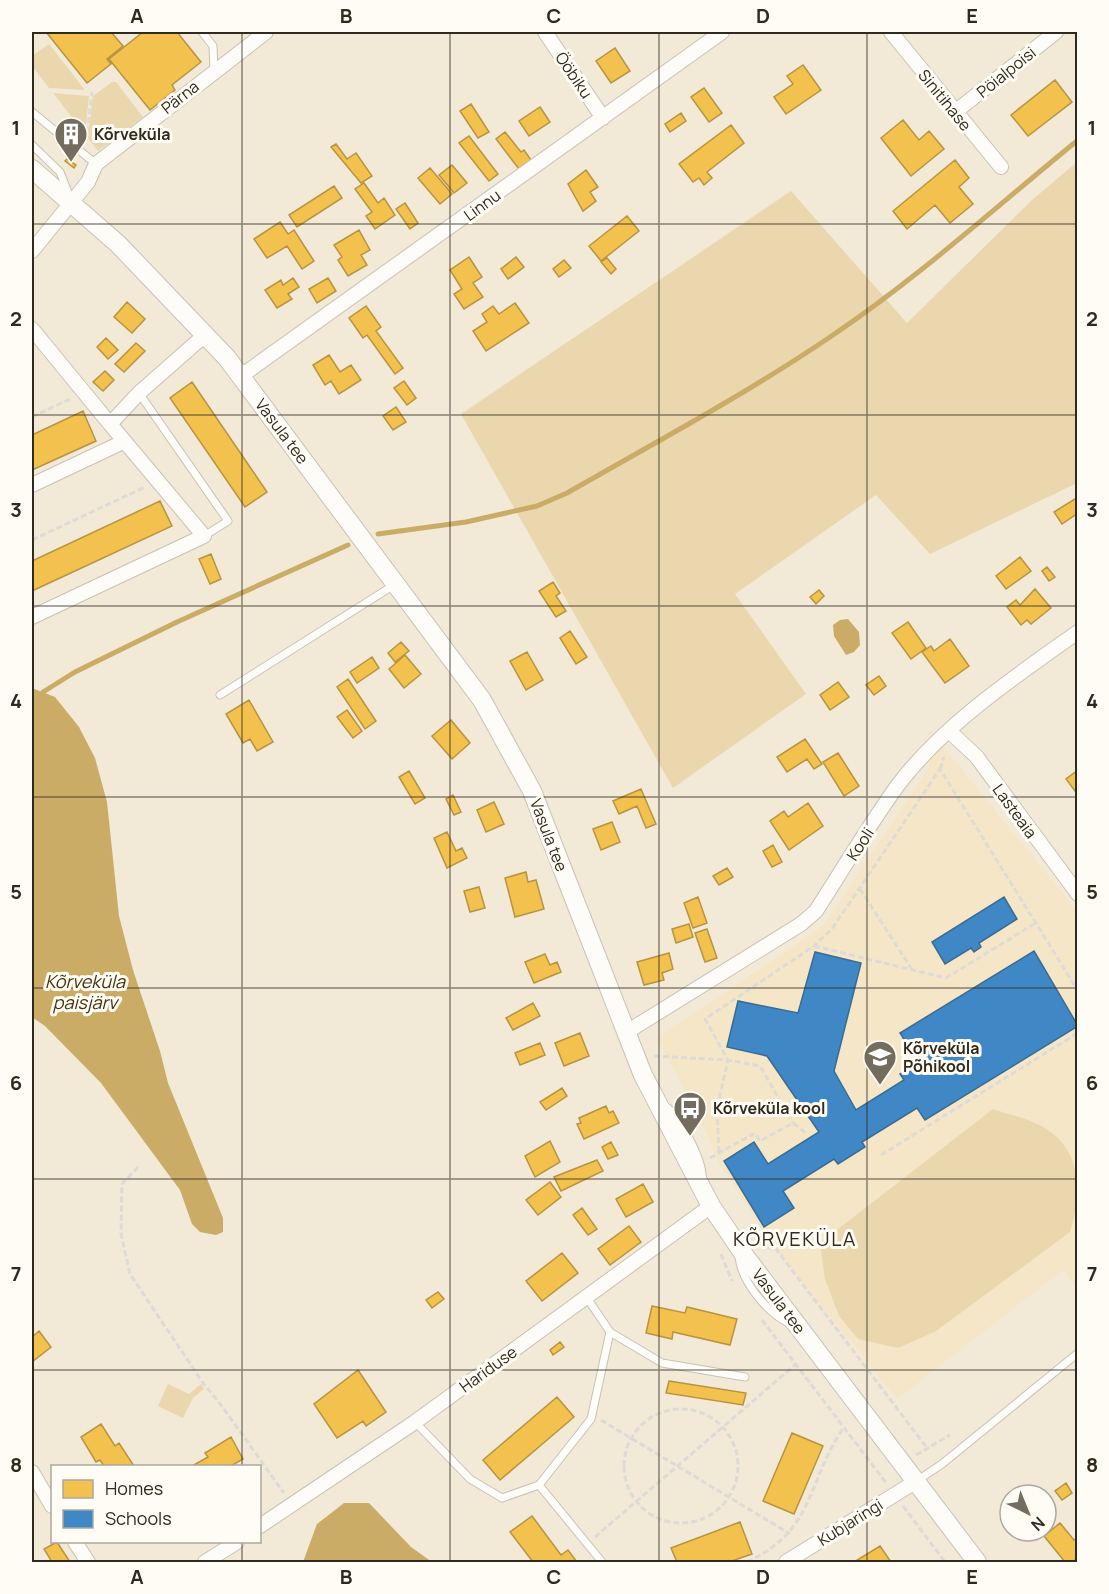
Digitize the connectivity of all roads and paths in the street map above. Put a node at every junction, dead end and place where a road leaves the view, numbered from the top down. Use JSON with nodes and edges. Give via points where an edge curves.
{"nodes":[{"id":1,"x":202,"y":32,"type":"edge"},
{"id":2,"x":266,"y":32,"type":"edge"},
{"id":3,"x":545,"y":32,"type":"edge"},
{"id":4,"x":722,"y":32,"type":"edge"},
{"id":5,"x":891,"y":32,"type":"edge"},
{"id":6,"x":1056,"y":32,"type":"edge"},
{"id":7,"x":214,"y":72,"type":"junction"},
{"id":8,"x":92,"y":92,"type":"dead end"},
{"id":9,"x":32,"y":112,"type":"edge"},
{"id":10,"x":955,"y":112,"type":"junction"},
{"id":11,"x":603,"y":118,"type":"junction"},
{"id":12,"x":32,"y":145,"type":"edge"},
{"id":13,"x":85,"y":154,"type":"junction"},
{"id":14,"x":96,"y":164,"type":"junction"},
{"id":15,"x":1001,"y":167,"type":"dead end"},
{"id":16,"x":32,"y":169,"type":"edge"},
{"id":17,"x":72,"y":202,"type":"junction"},
{"id":18,"x":32,"y":251,"type":"edge"},
{"id":19,"x":32,"y":329,"type":"edge"},
{"id":20,"x":206,"y":334,"type":"junction"},
{"id":21,"x":241,"y":376,"type":"junction"},
{"id":22,"x":82,"y":393,"type":"junction"},
{"id":23,"x":139,"y":393,"type":"junction"},
{"id":24,"x":32,"y":417,"type":"edge"},
{"id":25,"x":110,"y":424,"type":"junction"},
{"id":26,"x":123,"y":442,"type":"junction"},
{"id":27,"x":157,"y":481,"type":"junction"},
{"id":28,"x":32,"y":485,"type":"edge"},
{"id":29,"x":204,"y":536,"type":"junction"},
{"id":30,"x":32,"y":540,"type":"edge"},
{"id":31,"x":396,"y":584,"type":"junction"},
{"id":32,"x":32,"y":617,"type":"edge"},
{"id":33,"x":1077,"y":632,"type":"edge"},
{"id":34,"x":220,"y":695,"type":"dead end"},
{"id":35,"x":949,"y":731,"type":"junction"},
{"id":36,"x":860,"y":889,"type":"junction"},
{"id":37,"x":1077,"y":894,"type":"edge"},
{"id":38,"x":1034,"y":924,"type":"junction"},
{"id":39,"x":814,"y":946,"type":"junction"},
{"id":40,"x":912,"y":970,"type":"junction"},
{"id":41,"x":1077,"y":991,"type":"edge"},
{"id":42,"x":625,"y":1033,"type":"junction"},
{"id":43,"x":1077,"y":1033,"type":"edge"},
{"id":44,"x":651,"y":1055,"type":"dead end"},
{"id":45,"x":728,"y":1060,"type":"junction"},
{"id":46,"x":793,"y":1123,"type":"junction"},
{"id":47,"x":806,"y":1133,"type":"dead end"},
{"id":48,"x":719,"y":1152,"type":"junction"},
{"id":49,"x":881,"y":1155,"type":"dead end"},
{"id":50,"x":710,"y":1158,"type":"dead end"},
{"id":51,"x":138,"y":1167,"type":"dead end"},
{"id":52,"x":711,"y":1206,"type":"junction"},
{"id":53,"x":766,"y":1247,"type":"dead end"},
{"id":54,"x":721,"y":1253,"type":"dead end"},
{"id":55,"x":735,"y":1284,"type":"dead end"},
{"id":56,"x":587,"y":1298,"type":"junction"},
{"id":57,"x":755,"y":1311,"type":"dead end"},
{"id":58,"x":610,"y":1332,"type":"junction"},
{"id":59,"x":1077,"y":1353,"type":"edge"},
{"id":60,"x":796,"y":1364,"type":"junction"},
{"id":61,"x":745,"y":1377,"type":"dead end"},
{"id":62,"x":592,"y":1414,"type":"junction"},
{"id":63,"x":415,"y":1422,"type":"junction"},
{"id":64,"x":723,"y":1426,"type":"junction"},
{"id":65,"x":844,"y":1427,"type":"junction"},
{"id":66,"x":631,"y":1438,"type":"junction"},
{"id":67,"x":927,"y":1448,"type":"dead end"},
{"id":68,"x":677,"y":1467,"type":"junction"},
{"id":69,"x":32,"y":1472,"type":"edge"},
{"id":70,"x":915,"y":1482,"type":"junction"},
{"id":71,"x":539,"y":1485,"type":"junction"},
{"id":72,"x":895,"y":1495,"type":"junction"},
{"id":73,"x":729,"y":1498,"type":"junction"},
{"id":74,"x":636,"y":1503,"type":"junction"},
{"id":75,"x":51,"y":1504,"type":"edge"},
{"id":76,"x":292,"y":1504,"type":"junction"},
{"id":77,"x":261,"y":1525,"type":"edge"},
{"id":78,"x":790,"y":1534,"type":"junction"},
{"id":79,"x":76,"y":1543,"type":"edge"},
{"id":80,"x":235,"y":1543,"type":"edge"},
{"id":81,"x":587,"y":1544,"type":"junction"},
{"id":82,"x":88,"y":1563,"type":"edge"},
{"id":83,"x":205,"y":1563,"type":"edge"},
{"id":84,"x":602,"y":1563,"type":"edge"},
{"id":85,"x":747,"y":1563,"type":"edge"},
{"id":86,"x":786,"y":1563,"type":"edge"},
{"id":87,"x":945,"y":1563,"type":"edge"},
{"id":88,"x":977,"y":1563,"type":"edge"}],
"edges":[{"from":1,"to":7,"type":"lane","via":[[213,46]]},
{"from":2,"to":7,"type":"street","name":"Pärna"},
{"from":3,"to":11,"type":"street","name":"Ööbiku"},
{"from":4,"to":11,"type":"street","name":"Linnu"},
{"from":5,"to":10,"type":"street","name":"Sinitihase"},
{"from":6,"to":10,"type":"street","name":"Pöialpoisi"},
{"from":7,"to":14,"type":"street","name":"Pärna"},
{"from":8,"to":13,"type":"path"},
{"from":9,"to":13,"type":"lane"},
{"from":10,"to":15,"type":"street","name":"Sinitihase"},
{"from":11,"to":21,"type":"street","name":"Linnu"},
{"from":12,"to":17,"type":"lane","via":[[60,172]]},
{"from":13,"to":14,"type":"lane"},
{"from":14,"to":17,"type":"street","name":"Pärna"},
{"from":16,"to":17,"type":"street","name":"Vasula tee"},
{"from":17,"to":18,"type":"street","name":"Pärna"},
{"from":17,"to":20,"type":"street","name":"Vasula tee"},
{"from":19,"to":22,"type":"street"},
{"from":20,"to":21,"type":"street","name":"Vasula tee"},
{"from":20,"to":23,"type":"street"},
{"from":21,"to":31,"type":"street","name":"Vasula tee"},
{"from":22,"to":24,"type":"path"},
{"from":22,"to":25,"type":"street"},
{"from":23,"to":25,"type":"street"},
{"from":23,"to":29,"type":"lane","via":[[228,521]]},
{"from":25,"to":26,"type":"street"},
{"from":26,"to":27,"type":"street"},
{"from":26,"to":28,"type":"street"},
{"from":27,"to":29,"type":"street"},
{"from":27,"to":30,"type":"path"},
{"from":29,"to":32,"type":"street"},
{"from":31,"to":34,"type":"lane"},
{"from":31,"to":42,"type":"street","name":"Vasula tee","via":[[482,700],[532,791]]},
{"from":33,"to":35,"type":"street","name":"Kooli","via":[[1010,680]]},
{"from":35,"to":37,"type":"street","name":"Lasteaia","via":[[976,756]]},
{"from":35,"to":42,"type":"street","name":"Kooli","via":[[899,784],[816,911],[783,938]]},
{"from":36,"to":38,"type":"path","via":[[940,769]]},
{"from":36,"to":39,"type":"path","via":[[832,929]]},
{"from":36,"to":40,"type":"path"},
{"from":38,"to":40,"type":"path","via":[[946,978]]},
{"from":38,"to":41,"type":"path"},
{"from":39,"to":40,"type":"path"},
{"from":39,"to":45,"type":"path","via":[[705,1018]]},
{"from":42,"to":52,"type":"street","name":"Vasula tee"},
{"from":43,"to":49,"type":"path"},
{"from":44,"to":45,"type":"path"},
{"from":45,"to":46,"type":"path","via":[[760,1066]]},
{"from":45,"to":48,"type":"path","via":[[717,1108]]},
{"from":46,"to":47,"type":"path"},
{"from":46,"to":48,"type":"path","via":[[760,1141],[755,1133]]},
{"from":48,"to":50,"type":"path"},
{"from":51,"to":76,"type":"path","via":[[122,1184],[122,1234],[130,1274],[203,1383]]},
{"from":52,"to":56,"type":"street","name":"Hariduse"},
{"from":52,"to":70,"type":"street","name":"Vasula tee"},
{"from":53,"to":67,"type":"path","via":[[776,1249]]},
{"from":54,"to":55,"type":"path"},
{"from":56,"to":58,"type":"lane"},
{"from":56,"to":63,"type":"street","name":"Hariduse"},
{"from":57,"to":60,"type":"path"},
{"from":58,"to":61,"type":"lane","via":[[662,1363]]},
{"from":58,"to":62,"type":"lane"},
{"from":59,"to":70,"type":"lane"},
{"from":60,"to":64,"type":"path"},
{"from":60,"to":65,"type":"path"},
{"from":62,"to":66,"type":"path"},
{"from":62,"to":71,"type":"lane"},
{"from":63,"to":71,"type":"lane","via":[[470,1479],[502,1498]]},
{"from":63,"to":76,"type":"street","name":"Hariduse"},
{"from":64,"to":66,"type":"path","via":[[706,1414],[672,1409],[641,1424]]},
{"from":64,"to":68,"type":"path"},
{"from":64,"to":73,"type":"path","via":[[739,1464]]},
{"from":65,"to":72,"type":"path"},
{"from":65,"to":78,"type":"path","via":[[831,1446],[800,1521]]},
{"from":66,"to":68,"type":"path"},
{"from":66,"to":74,"type":"path","via":[[624,1454],[623,1471]]},
{"from":68,"to":73,"type":"path"},
{"from":68,"to":74,"type":"path"},
{"from":69,"to":75,"type":"street"},
{"from":70,"to":72,"type":"street","name":"Kubjaringi"},
{"from":70,"to":88,"type":"street","name":"Vasula tee"},
{"from":71,"to":81,"type":"lane"},
{"from":72,"to":86,"type":"street","name":"Kubjaringi"},
{"from":72,"to":87,"type":"path"},
{"from":73,"to":74,"type":"path","via":[[709,1517],[678,1524],[655,1517]]},
{"from":73,"to":78,"type":"path"},
{"from":74,"to":81,"type":"path"},
{"from":76,"to":77,"type":"street","name":"Hariduse"},
{"from":78,"to":85,"type":"path"},
{"from":79,"to":82,"type":"street"},
{"from":80,"to":83,"type":"street"},
{"from":81,"to":84,"type":"lane"}]}
